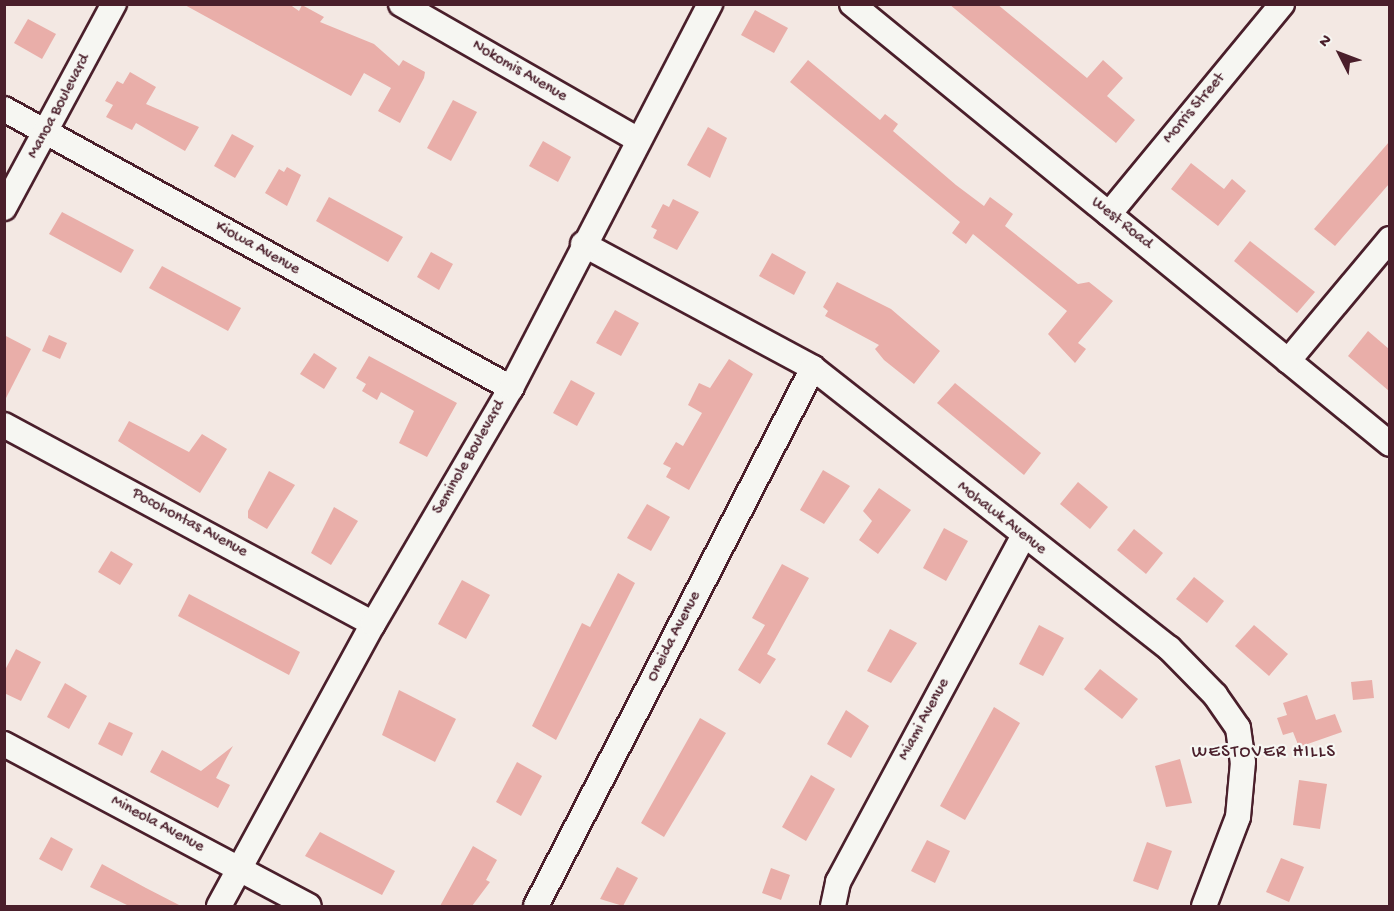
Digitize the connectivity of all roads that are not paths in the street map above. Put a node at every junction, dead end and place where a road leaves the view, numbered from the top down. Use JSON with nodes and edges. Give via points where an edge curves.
{"nodes":[{"id":1,"x":114,"y":4,"type":"edge"},
{"id":2,"x":401,"y":4,"type":"edge"},
{"id":3,"x":710,"y":4,"type":"edge"},
{"id":4,"x":852,"y":4,"type":"edge"},
{"id":5,"x":1282,"y":4,"type":"edge"},
{"id":6,"x":4,"y":109,"type":"edge"},
{"id":7,"x":46,"y":134,"type":"junction"},
{"id":8,"x":637,"y":139,"type":"junction"},
{"id":9,"x":4,"y":208,"type":"edge"},
{"id":10,"x":1109,"y":214,"type":"junction"},
{"id":11,"x":1389,"y":239,"type":"edge"},
{"id":12,"x":582,"y":244,"type":"junction"},
{"id":13,"x":1288,"y":361,"type":"junction"},
{"id":14,"x":813,"y":368,"type":"junction"},
{"id":15,"x":511,"y":388,"type":"junction"},
{"id":16,"x":4,"y":424,"type":"edge"},
{"id":17,"x":1389,"y":444,"type":"edge"},
{"id":18,"x":1023,"y":537,"type":"junction"},
{"id":19,"x":373,"y":624,"type":"junction"},
{"id":20,"x":4,"y":744,"type":"edge"},
{"id":21,"x":239,"y":868,"type":"junction"},
{"id":22,"x":219,"y":906,"type":"edge"},
{"id":23,"x":309,"y":906,"type":"edge"},
{"id":24,"x":536,"y":906,"type":"edge"},
{"id":25,"x":833,"y":906,"type":"edge"},
{"id":26,"x":1204,"y":906,"type":"edge"}],
"edges":[{"from":1,"to":7,"type":"street","name":"Manoa Boulevard"},
{"from":2,"to":8,"type":"street","name":"Nokomis Avenue"},
{"from":3,"to":8,"type":"street","name":"Seminole Boulevard"},
{"from":4,"to":10,"type":"street","name":"West Road"},
{"from":5,"to":10,"type":"street","name":"Morris Street"},
{"from":6,"to":7,"type":"street","name":"Kiowa Avenue"},
{"from":7,"to":9,"type":"street","name":"Manoa Boulevard"},
{"from":7,"to":15,"type":"street","name":"Kiowa Avenue"},
{"from":8,"to":12,"type":"street","name":"Seminole Boulevard"},
{"from":10,"to":13,"type":"street","name":"West Road"},
{"from":11,"to":13,"type":"street"},
{"from":12,"to":14,"type":"street","name":"Mohawk Avenue"},
{"from":12,"to":15,"type":"street","name":"Seminole Boulevard"},
{"from":13,"to":17,"type":"street","name":"West Road"},
{"from":14,"to":18,"type":"street","name":"Mohawk Avenue"},
{"from":14,"to":24,"type":"street","name":"Oneida Avenue"},
{"from":15,"to":19,"type":"street","name":"Seminole Boulevard"},
{"from":16,"to":19,"type":"street","name":"Pocohontas Avenue"},
{"from":18,"to":25,"type":"street","name":"Miami Avenue","via":[[838,882]]},
{"from":18,"to":26,"type":"street","name":"Mohawk Avenue","via":[[1169,648],[1238,728],[1243,762],[1238,817]]},
{"from":19,"to":21,"type":"street","name":"Seminole Boulevard"},
{"from":20,"to":21,"type":"street","name":"Mineola Avenue"},
{"from":21,"to":22,"type":"street","name":"Seminole Boulevard"},
{"from":21,"to":23,"type":"street","name":"Mineola Avenue"}]}
